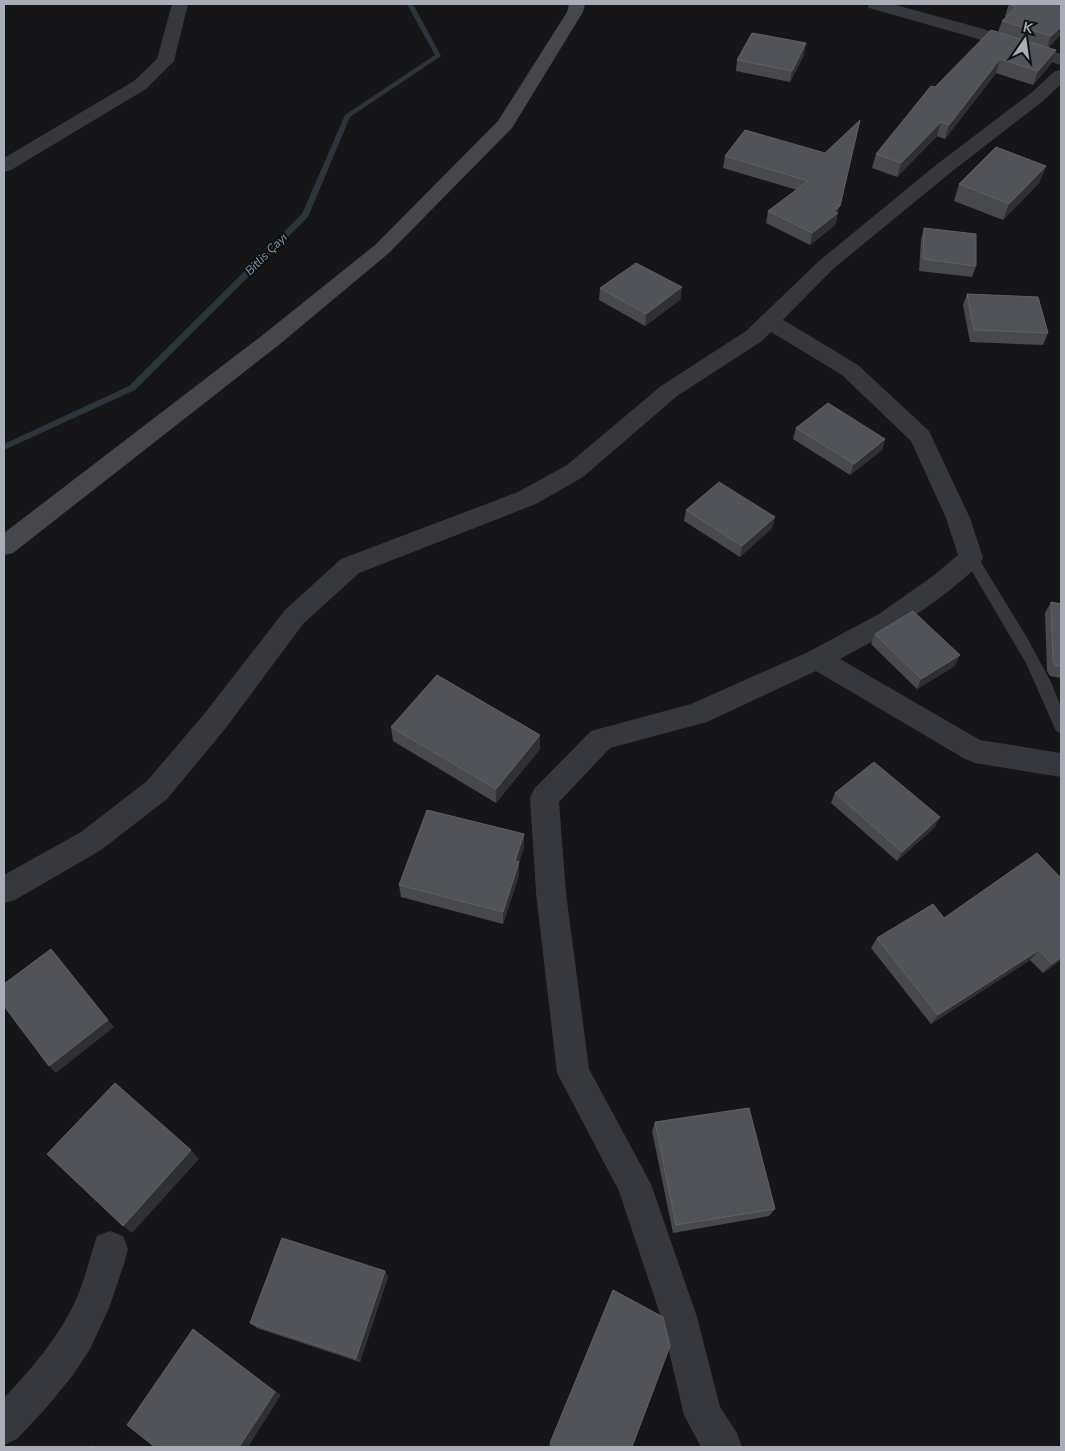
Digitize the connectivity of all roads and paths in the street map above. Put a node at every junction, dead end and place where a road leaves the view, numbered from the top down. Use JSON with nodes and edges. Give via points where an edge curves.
{"nodes":[{"id":1,"x":180,"y":4,"type":"edge"},
{"id":2,"x":577,"y":4,"type":"edge"},
{"id":3,"x":875,"y":4,"type":"edge"},
{"id":4,"x":1061,"y":60,"type":"edge"},
{"id":5,"x":1061,"y":75,"type":"edge"},
{"id":6,"x":4,"y":166,"type":"edge"},
{"id":7,"x":769,"y":321,"type":"junction"},
{"id":8,"x":4,"y":546,"type":"edge"},
{"id":9,"x":971,"y":558,"type":"junction"},
{"id":10,"x":817,"y":659,"type":"junction"},
{"id":11,"x":1061,"y":727,"type":"edge"},
{"id":12,"x":1061,"y":765,"type":"edge"},
{"id":13,"x":4,"y":890,"type":"edge"},
{"id":14,"x":110,"y":1249,"type":"dead end"},
{"id":15,"x":4,"y":1426,"type":"edge"},
{"id":16,"x":722,"y":1447,"type":"edge"}],
"edges":[{"from":1,"to":6,"type":"street","via":[[165,61],[140,85]]},
{"from":2,"to":8,"type":"main road","via":[[505,124],[382,249],[272,339]]},
{"from":3,"to":4,"type":"street"},
{"from":5,"to":7,"type":"street","via":[[826,265]]},
{"from":7,"to":9,"type":"street","via":[[850,370],[921,437],[958,518]]},
{"from":7,"to":13,"type":"street","via":[[754,336],[669,391],[575,471],[527,498],[350,566],[294,617],[215,721],[157,790],[91,841]]},
{"from":9,"to":10,"type":"street","via":[[888,621]]},
{"from":9,"to":11,"type":"lane","via":[[1051,695]]},
{"from":10,"to":12,"type":"street","via":[[975,751]]},
{"from":10,"to":16,"type":"street","via":[[697,714],[602,739],[544,798],[551,893],[573,1073],[634,1184],[679,1317],[703,1415]]},
{"from":14,"to":15,"type":"street","via":[[80,1332],[55,1368]]}]}
